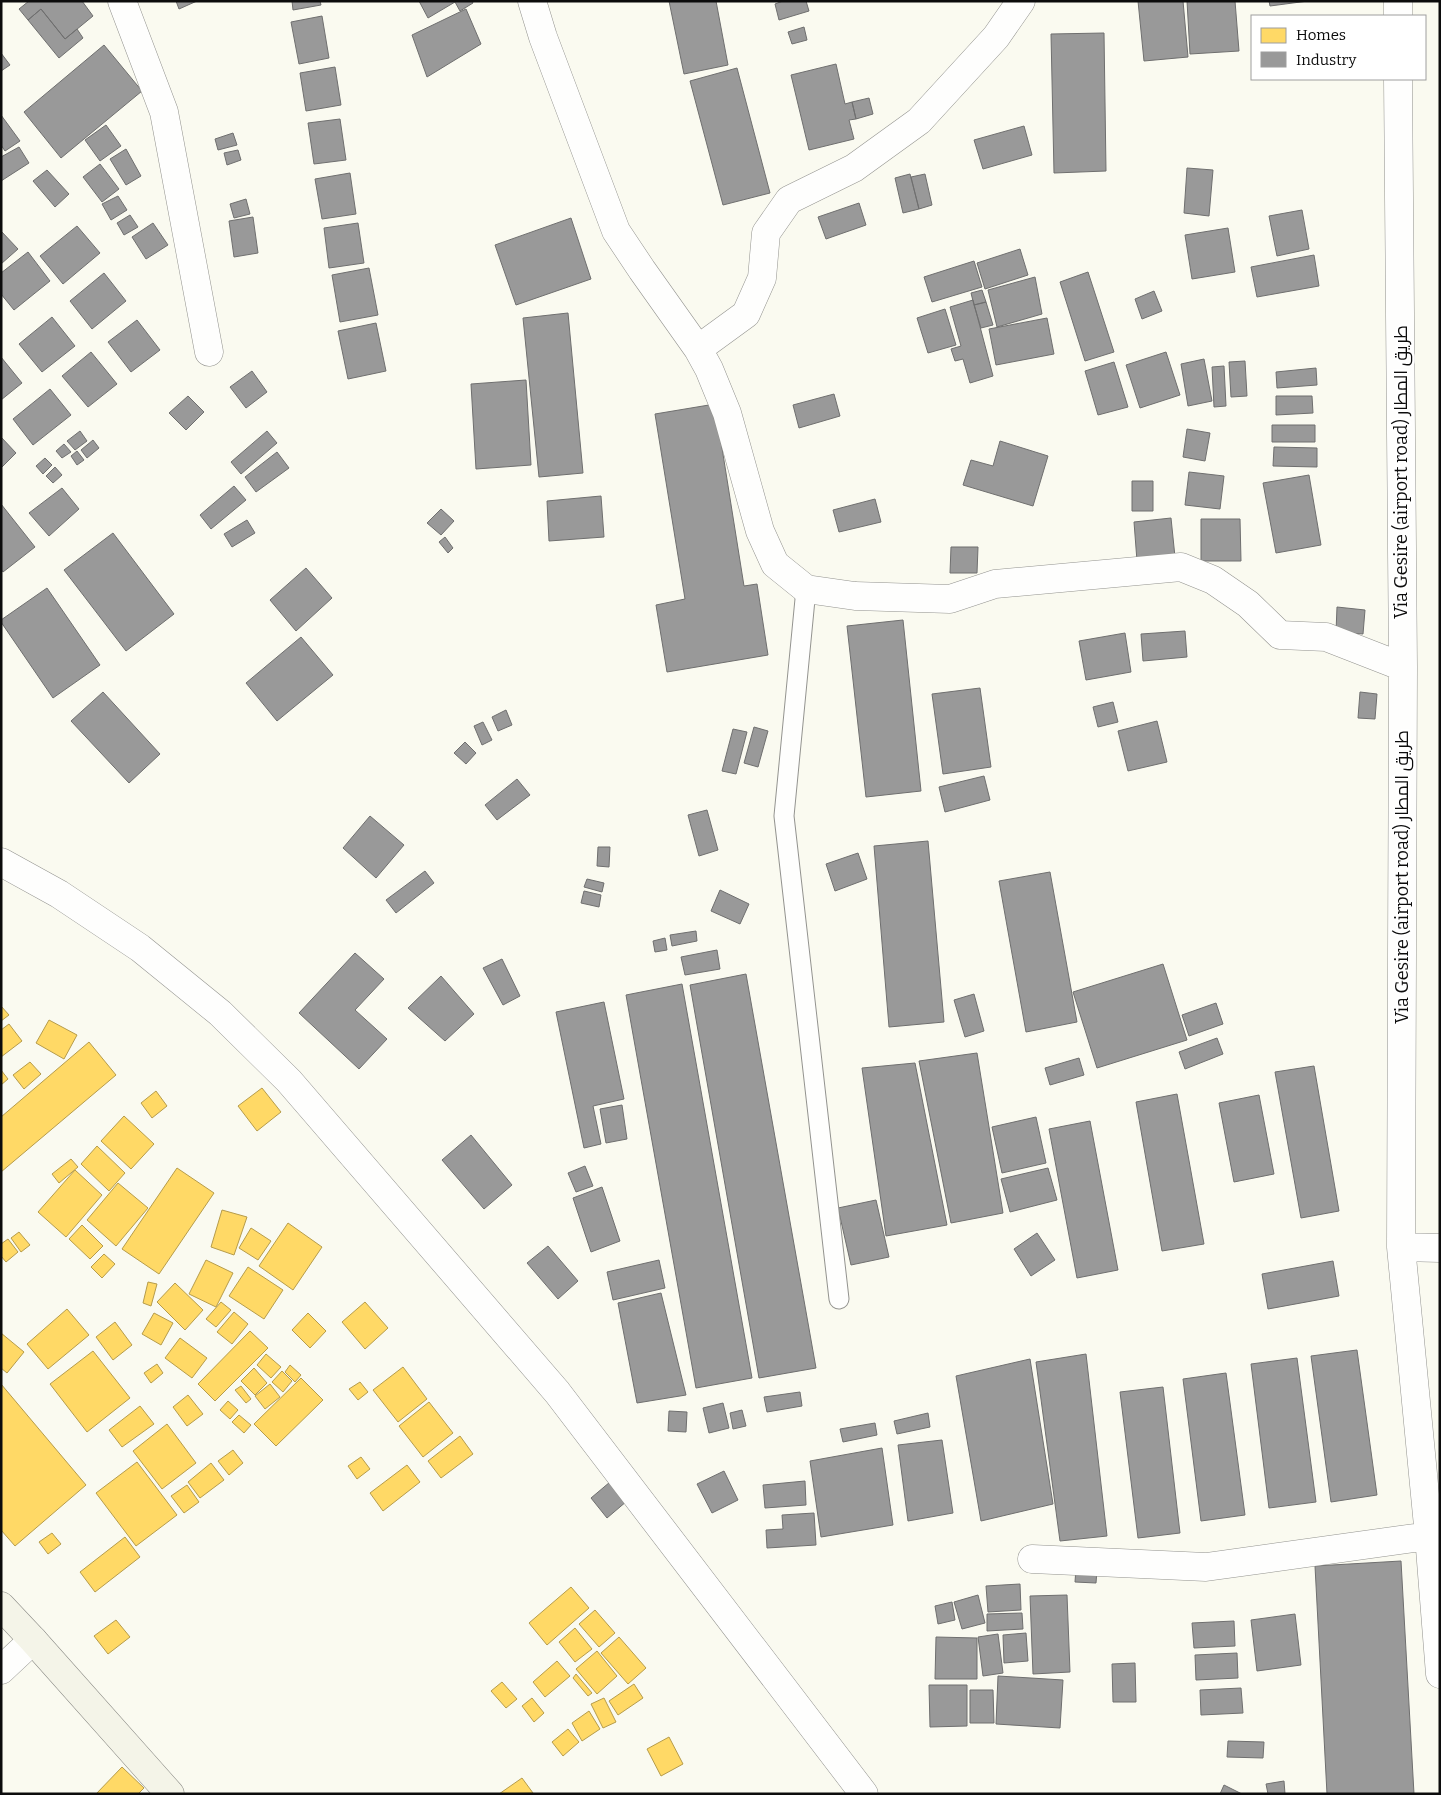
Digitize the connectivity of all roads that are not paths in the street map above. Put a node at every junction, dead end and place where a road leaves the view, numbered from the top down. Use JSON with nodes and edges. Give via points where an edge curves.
{"nodes":[{"id":1,"x":122,"y":1,"type":"edge"},
{"id":2,"x":532,"y":1,"type":"edge"},
{"id":3,"x":1020,"y":1,"type":"edge"},
{"id":4,"x":1398,"y":1,"type":"edge"},
{"id":5,"x":1398,"y":15,"type":"edge"},
{"id":6,"x":1398,"y":80,"type":"edge"},
{"id":7,"x":698,"y":349,"type":"junction"},
{"id":8,"x":209,"y":352,"type":"dead end"},
{"id":9,"x":806,"y":589,"type":"junction"},
{"id":10,"x":1403,"y":667,"type":"junction"},
{"id":11,"x":1,"y":862,"type":"edge"},
{"id":12,"x":1401,"y":1247,"type":"junction"},
{"id":13,"x":1440,"y":1248,"type":"edge"},
{"id":14,"x":839,"y":1299,"type":"dead end"},
{"id":15,"x":1429,"y":1536,"type":"junction"},
{"id":16,"x":1032,"y":1559,"type":"dead end"},
{"id":17,"x":1,"y":1606,"type":"edge"},
{"id":18,"x":33,"y":1640,"type":"junction"},
{"id":19,"x":1,"y":1670,"type":"edge"},
{"id":20,"x":1440,"y":1674,"type":"edge"},
{"id":21,"x":170,"y":1794,"type":"edge"},
{"id":22,"x":864,"y":1794,"type":"edge"}],
"edges":[{"from":1,"to":8,"type":"street","via":[[164,112]]},
{"from":2,"to":7,"type":"street","via":[[616,231]]},
{"from":3,"to":7,"type":"street","via":[[996,37],[919,121],[854,168],[788,200],[766,233],[762,278],[746,314]]},
{"from":4,"to":5,"type":"street"},
{"from":6,"to":10,"type":"street","name":"Via Gesire (airport road) طريق المطار"},
{"from":7,"to":9,"type":"street","via":[[727,412],[760,531],[775,564]]},
{"from":9,"to":10,"type":"street","via":[[855,596],[950,599],[995,584],[1181,567],[1213,580],[1248,604],[1280,634],[1326,637]]},
{"from":9,"to":14,"type":"lane","via":[[784,816]]},
{"from":10,"to":12,"type":"street","name":"Via Gesire (airport road) طريق المطار"},
{"from":11,"to":22,"type":"street","via":[[59,894],[140,948],[220,1013],[289,1081],[557,1392]]},
{"from":12,"to":13,"type":"street"},
{"from":12,"to":15,"type":"street","name":"Via Gesire (airport road) طريق المطار"},
{"from":15,"to":16,"type":"street","via":[[1206,1567]]},
{"from":15,"to":20,"type":"street","name":"Via Gesire (airport road) طريق المطار"},
{"from":17,"to":18,"type":"main road"},
{"from":18,"to":19,"type":"street"},
{"from":18,"to":21,"type":"main road"}]}
